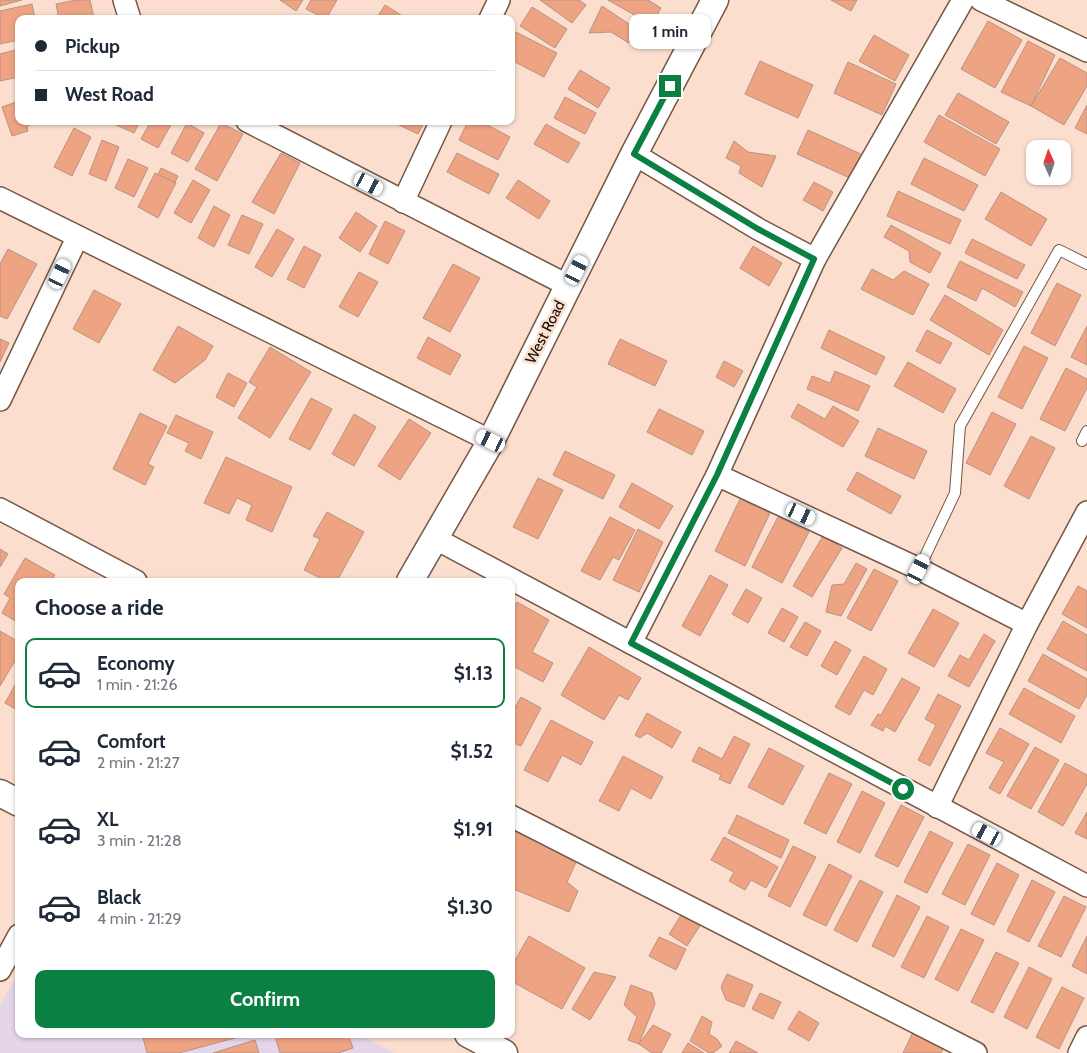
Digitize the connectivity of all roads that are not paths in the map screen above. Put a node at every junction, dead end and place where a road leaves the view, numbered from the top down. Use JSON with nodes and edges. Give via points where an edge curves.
{"nodes":[{"id":1,"x":124,"y":0,"type":"edge"},
{"id":2,"x":498,"y":0,"type":"edge"},
{"id":3,"x":715,"y":0,"type":"edge"},
{"id":4,"x":963,"y":0,"type":"edge"},
{"id":5,"x":981,"y":0,"type":"edge"},
{"id":6,"x":129,"y":15,"type":"edge"},
{"id":7,"x":492,"y":15,"type":"edge"},
{"id":8,"x":1087,"y":51,"type":"edge"},
{"id":9,"x":255,"y":125,"type":"edge"},
{"id":10,"x":440,"y":125,"type":"edge"},
{"id":11,"x":634,"y":154,"type":"junction"},
{"id":12,"x":0,"y":198,"type":"edge"},
{"id":13,"x":404,"y":202,"type":"junction"},
{"id":14,"x":77,"y":238,"type":"junction"},
{"id":15,"x":814,"y":259,"type":"junction"},
{"id":16,"x":1087,"y":264,"type":"edge"},
{"id":17,"x":568,"y":286,"type":"junction"},
{"id":18,"x":0,"y":400,"type":"edge"},
{"id":19,"x":1087,"y":431,"type":"edge"},
{"id":20,"x":491,"y":441,"type":"junction"},
{"id":21,"x":1082,"y":441,"type":"dead end"},
{"id":22,"x":717,"y":475,"type":"junction"},
{"id":23,"x":0,"y":509,"type":"edge"},
{"id":24,"x":1087,"y":512,"type":"edge"},
{"id":25,"x":436,"y":539,"type":"junction"},
{"id":26,"x":919,"y":569,"type":"junction"},
{"id":27,"x":130,"y":578,"type":"edge"},
{"id":28,"x":412,"y":578,"type":"edge"},
{"id":29,"x":509,"y":578,"type":"edge"},
{"id":30,"x":515,"y":581,"type":"edge"},
{"id":31,"x":1027,"y":624,"type":"junction"},
{"id":32,"x":631,"y":643,"type":"junction"},
{"id":33,"x":0,"y":793,"type":"edge"},
{"id":34,"x":15,"y":801,"type":"edge"},
{"id":35,"x":937,"y":807,"type":"junction"},
{"id":36,"x":515,"y":818,"type":"edge"},
{"id":37,"x":1087,"y":886,"type":"edge"},
{"id":38,"x":15,"y":942,"type":"edge"},
{"id":39,"x":0,"y":970,"type":"edge"},
{"id":40,"x":476,"y":1038,"type":"edge"},
{"id":41,"x":1087,"y":1038,"type":"edge"},
{"id":42,"x":504,"y":1053,"type":"edge"},
{"id":43,"x":976,"y":1053,"type":"edge"},
{"id":44,"x":1079,"y":1053,"type":"edge"}],
"edges":[{"from":1,"to":6,"type":"street"},
{"from":2,"to":7,"type":"street"},
{"from":3,"to":11,"type":"street","name":"West Road"},
{"from":4,"to":15,"type":"street"},
{"from":5,"to":8,"type":"street"},
{"from":9,"to":13,"type":"street"},
{"from":10,"to":13,"type":"street"},
{"from":11,"to":15,"type":"street"},
{"from":11,"to":17,"type":"street","name":"West Road"},
{"from":12,"to":14,"type":"street"},
{"from":13,"to":17,"type":"street"},
{"from":14,"to":18,"type":"street"},
{"from":14,"to":20,"type":"street"},
{"from":15,"to":22,"type":"street"},
{"from":16,"to":26,"type":"lane","via":[[1059,250],[960,426],[955,493]]},
{"from":17,"to":20,"type":"street","name":"West Road"},
{"from":19,"to":21,"type":"lane"},
{"from":20,"to":25,"type":"street","name":"West Road"},
{"from":22,"to":26,"type":"street"},
{"from":22,"to":32,"type":"street"},
{"from":23,"to":27,"type":"street"},
{"from":24,"to":31,"type":"street"},
{"from":25,"to":28,"type":"street","name":"West Road"},
{"from":25,"to":29,"type":"street"},
{"from":26,"to":31,"type":"street"},
{"from":30,"to":32,"type":"street"},
{"from":31,"to":35,"type":"street"},
{"from":32,"to":35,"type":"street"},
{"from":33,"to":34,"type":"street"},
{"from":35,"to":37,"type":"street"},
{"from":36,"to":43,"type":"street"},
{"from":38,"to":39,"type":"street"},
{"from":40,"to":42,"type":"street"},
{"from":41,"to":44,"type":"street"}]}
